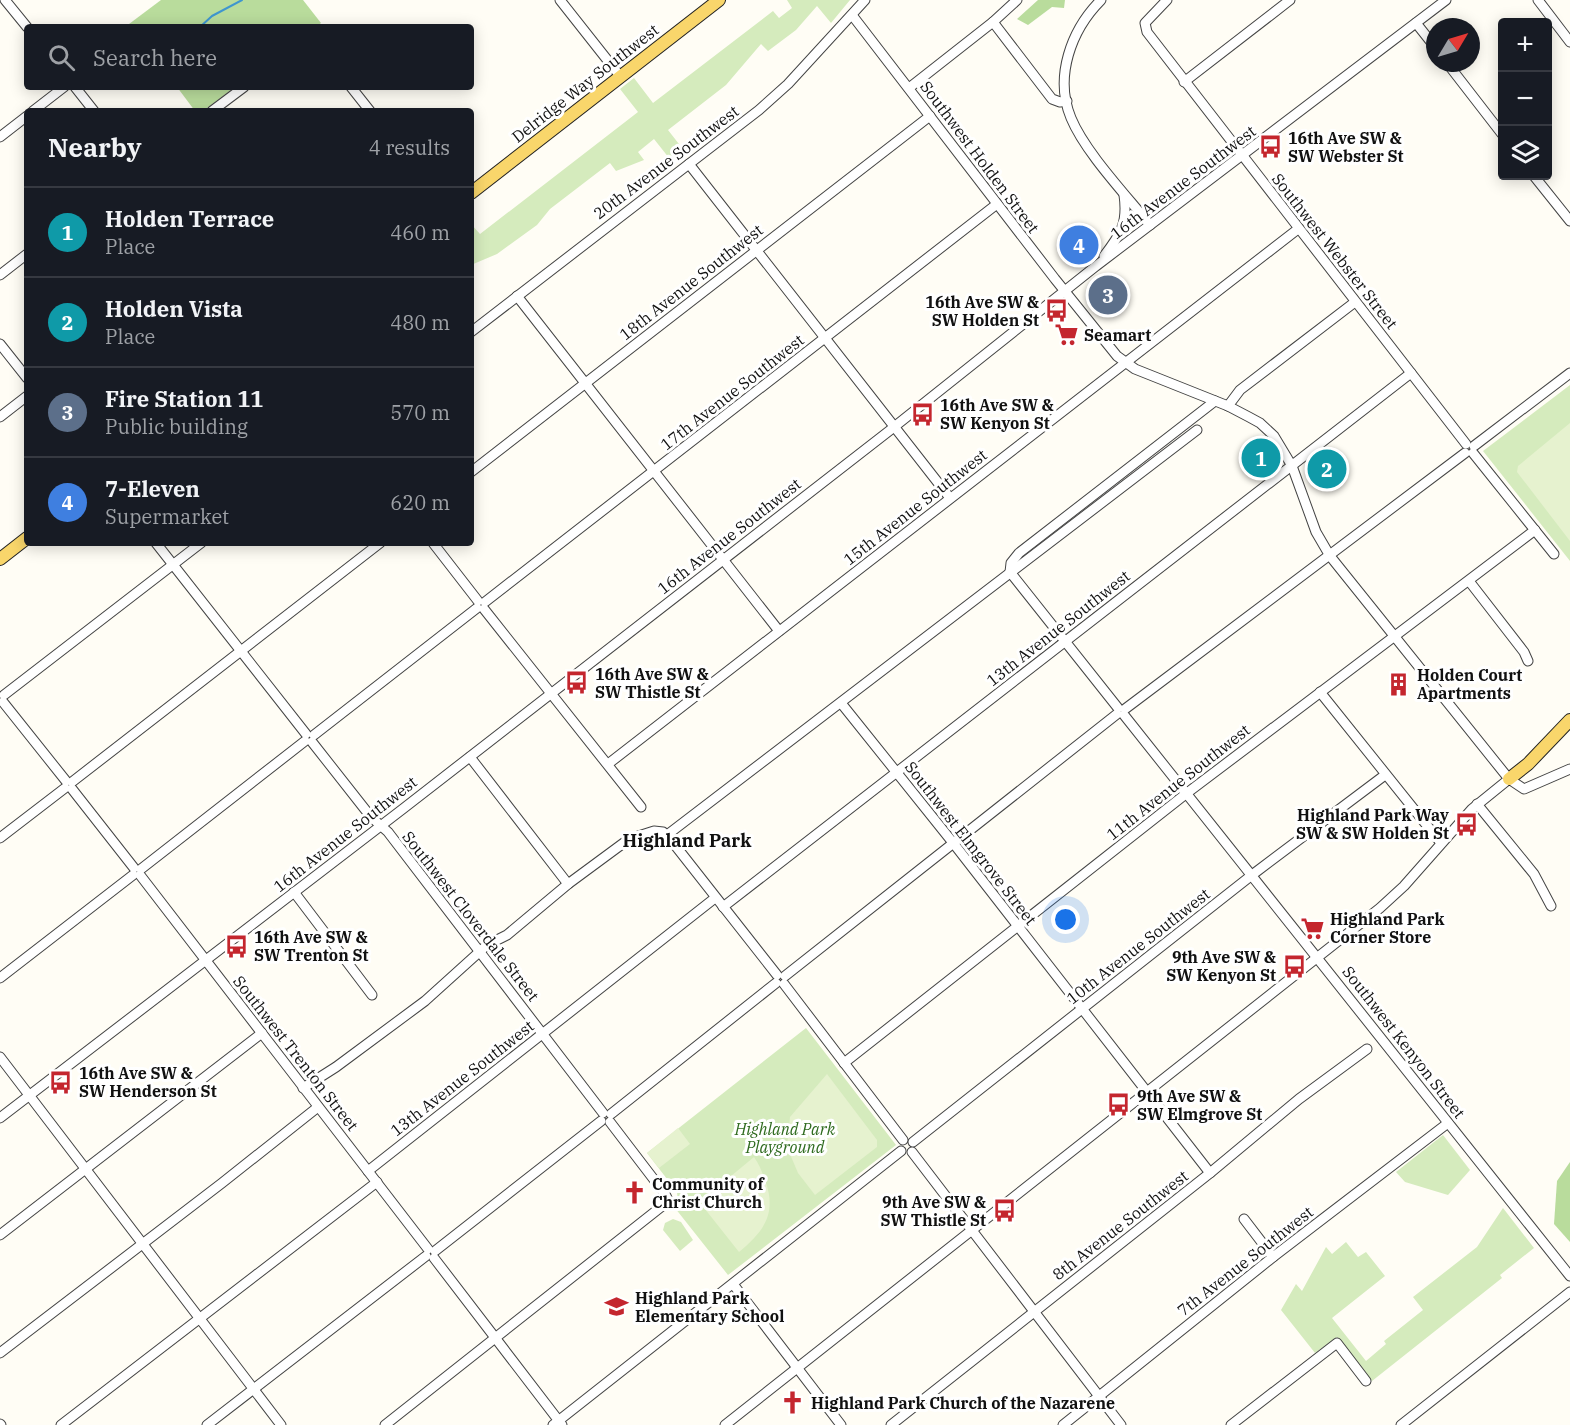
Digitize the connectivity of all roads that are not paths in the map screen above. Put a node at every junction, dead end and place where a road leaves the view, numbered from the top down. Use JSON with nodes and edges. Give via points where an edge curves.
{"nodes":[{"id":1,"x":5,"y":0,"type":"edge"},
{"id":2,"x":560,"y":0,"type":"edge"},
{"id":3,"x":719,"y":0,"type":"edge"},
{"id":4,"x":865,"y":0,"type":"edge"},
{"id":5,"x":1017,"y":0,"type":"edge"},
{"id":6,"x":1101,"y":0,"type":"edge"},
{"id":7,"x":1167,"y":0,"type":"edge"},
{"id":8,"x":1290,"y":0,"type":"edge"},
{"id":9,"x":1446,"y":0,"type":"edge"},
{"id":10,"x":1538,"y":0,"type":"edge"},
{"id":11,"x":852,"y":15,"type":"junction"},
{"id":12,"x":993,"y":22,"type":"junction"},
{"id":13,"x":1416,"y":23,"type":"junction"},
{"id":14,"x":25,"y":24,"type":"edge"},
{"id":15,"x":1426,"y":36,"type":"edge"},
{"id":16,"x":1570,"y":42,"type":"edge"},
{"id":17,"x":1454,"y":72,"type":"edge"},
{"id":18,"x":620,"y":76,"type":"junction"},
{"id":19,"x":1184,"y":82,"type":"junction"},
{"id":20,"x":909,"y":88,"type":"junction"},
{"id":21,"x":60,"y":90,"type":"edge"},
{"id":22,"x":77,"y":90,"type":"edge"},
{"id":23,"x":240,"y":90,"type":"edge"},
{"id":24,"x":353,"y":90,"type":"edge"},
{"id":25,"x":1067,"y":101,"type":"junction"},
{"id":26,"x":37,"y":108,"type":"edge"},
{"id":27,"x":92,"y":108,"type":"edge"},
{"id":28,"x":216,"y":108,"type":"edge"},
{"id":29,"x":368,"y":108,"type":"edge"},
{"id":30,"x":930,"y":116,"type":"junction"},
{"id":31,"x":24,"y":118,"type":"edge"},
{"id":32,"x":1498,"y":128,"type":"edge"},
{"id":33,"x":0,"y":137,"type":"edge"},
{"id":34,"x":1242,"y":156,"type":"junction"},
{"id":35,"x":690,"y":164,"type":"junction"},
{"id":36,"x":1537,"y":180,"type":"edge"},
{"id":37,"x":474,"y":191,"type":"edge"},
{"id":38,"x":1124,"y":192,"type":"junction"},
{"id":39,"x":997,"y":204,"type":"junction"},
{"id":40,"x":1570,"y":222,"type":"edge"},
{"id":41,"x":1150,"y":225,"type":"junction"},
{"id":42,"x":1298,"y":229,"type":"junction"},
{"id":43,"x":756,"y":250,"type":"junction"},
{"id":44,"x":24,"y":256,"type":"edge"},
{"id":45,"x":1096,"y":266,"type":"junction"},
{"id":46,"x":0,"y":275,"type":"edge"},
{"id":47,"x":1064,"y":291,"type":"junction"},
{"id":48,"x":517,"y":297,"type":"junction"},
{"id":49,"x":1355,"y":302,"type":"junction"},
{"id":50,"x":474,"y":330,"type":"edge"},
{"id":51,"x":825,"y":338,"type":"junction"},
{"id":52,"x":0,"y":344,"type":"edge"},
{"id":53,"x":1125,"y":363,"type":"junction"},
{"id":54,"x":1411,"y":373,"type":"junction"},
{"id":55,"x":1570,"y":373,"type":"edge"},
{"id":56,"x":24,"y":374,"type":"edge"},
{"id":57,"x":585,"y":384,"type":"junction"},
{"id":58,"x":24,"y":398,"type":"edge"},
{"id":59,"x":1215,"y":401,"type":"junction"},
{"id":60,"x":1228,"y":406,"type":"junction"},
{"id":61,"x":0,"y":417,"type":"edge"},
{"id":62,"x":893,"y":427,"type":"junction"},
{"id":63,"x":1197,"y":430,"type":"dead end"},
{"id":64,"x":1469,"y":449,"type":"junction"},
{"id":65,"x":1293,"y":466,"type":"junction"},
{"id":66,"x":474,"y":470,"type":"edge"},
{"id":67,"x":654,"y":471,"type":"junction"},
{"id":68,"x":950,"y":498,"type":"junction"},
{"id":69,"x":1534,"y":530,"type":"junction"},
{"id":70,"x":24,"y":540,"type":"edge"},
{"id":71,"x":158,"y":546,"type":"edge"},
{"id":72,"x":197,"y":546,"type":"edge"},
{"id":73,"x":376,"y":546,"type":"edge"},
{"id":74,"x":434,"y":546,"type":"edge"},
{"id":75,"x":1554,"y":554,"type":"dead end"},
{"id":76,"x":1330,"y":556,"type":"junction"},
{"id":77,"x":0,"y":559,"type":"edge"},
{"id":78,"x":723,"y":560,"type":"junction"},
{"id":79,"x":173,"y":565,"type":"junction"},
{"id":80,"x":1010,"y":572,"type":"junction"},
{"id":81,"x":1468,"y":581,"type":"junction"},
{"id":82,"x":481,"y":605,"type":"junction"},
{"id":83,"x":779,"y":631,"type":"junction"},
{"id":84,"x":1394,"y":637,"type":"junction"},
{"id":85,"x":1066,"y":641,"type":"junction"},
{"id":86,"x":241,"y":651,"type":"junction"},
{"id":87,"x":1527,"y":661,"type":"dead end"},
{"id":88,"x":1320,"y":692,"type":"junction"},
{"id":89,"x":551,"y":694,"type":"junction"},
{"id":90,"x":2,"y":698,"type":"edge"},
{"id":91,"x":841,"y":703,"type":"junction"},
{"id":92,"x":1121,"y":712,"type":"junction"},
{"id":93,"x":1570,"y":720,"type":"edge"},
{"id":94,"x":309,"y":738,"type":"junction"},
{"id":95,"x":470,"y":757,"type":"junction"},
{"id":96,"x":608,"y":764,"type":"junction"},
{"id":97,"x":1570,"y":769,"type":"edge"},
{"id":98,"x":896,"y":772,"type":"junction"},
{"id":99,"x":1385,"y":775,"type":"junction"},
{"id":100,"x":1509,"y":779,"type":"junction"},
{"id":101,"x":69,"y":785,"type":"junction"},
{"id":102,"x":1187,"y":793,"type":"junction"},
{"id":103,"x":1477,"y":804,"type":"junction"},
{"id":104,"x":641,"y":807,"type":"dead end"},
{"id":105,"x":381,"y":826,"type":"junction"},
{"id":106,"x":667,"y":836,"type":"junction"},
{"id":107,"x":0,"y":838,"type":"edge"},
{"id":108,"x":1441,"y":843,"type":"junction"},
{"id":109,"x":954,"y":844,"type":"junction"},
{"id":110,"x":137,"y":872,"type":"junction"},
{"id":111,"x":1252,"y":875,"type":"junction"},
{"id":112,"x":568,"y":885,"type":"junction"},
{"id":113,"x":294,"y":892,"type":"junction"},
{"id":114,"x":716,"y":898,"type":"junction"},
{"id":115,"x":1551,"y":906,"type":"dead end"},
{"id":116,"x":723,"y":907,"type":"junction"},
{"id":117,"x":1018,"y":927,"type":"junction"},
{"id":118,"x":479,"y":951,"type":"junction"},
{"id":119,"x":1317,"y":956,"type":"junction"},
{"id":120,"x":206,"y":960,"type":"junction"},
{"id":121,"x":0,"y":978,"type":"edge"},
{"id":122,"x":780,"y":980,"type":"junction"},
{"id":123,"x":372,"y":995,"type":"dead end"},
{"id":124,"x":1082,"y":1009,"type":"junction"},
{"id":125,"x":262,"y":1033,"type":"junction"},
{"id":126,"x":543,"y":1033,"type":"junction"},
{"id":127,"x":1367,"y":1049,"type":"dead end"},
{"id":128,"x":0,"y":1057,"type":"edge"},
{"id":129,"x":844,"y":1063,"type":"junction"},
{"id":130,"x":303,"y":1088,"type":"junction"},
{"id":131,"x":1146,"y":1093,"type":"junction"},
{"id":132,"x":29,"y":1095,"type":"junction"},
{"id":133,"x":318,"y":1107,"type":"junction"},
{"id":134,"x":606,"y":1117,"type":"junction"},
{"id":135,"x":0,"y":1118,"type":"edge"},
{"id":136,"x":1448,"y":1123,"type":"junction"},
{"id":137,"x":909,"y":1145,"type":"junction"},
{"id":138,"x":86,"y":1169,"type":"junction"},
{"id":139,"x":368,"y":1172,"type":"junction"},
{"id":140,"x":1209,"y":1173,"type":"junction"},
{"id":141,"x":377,"y":1182,"type":"junction"},
{"id":142,"x":1244,"y":1219,"type":"dead end"},
{"id":143,"x":971,"y":1230,"type":"junction"},
{"id":144,"x":0,"y":1235,"type":"edge"},
{"id":145,"x":142,"y":1244,"type":"junction"},
{"id":146,"x":431,"y":1254,"type":"junction"},
{"id":147,"x":1273,"y":1257,"type":"junction"},
{"id":148,"x":1570,"y":1276,"type":"edge"},
{"id":149,"x":733,"y":1284,"type":"junction"},
{"id":150,"x":1570,"y":1292,"type":"edge"},
{"id":151,"x":1034,"y":1311,"type":"junction"},
{"id":152,"x":200,"y":1318,"type":"junction"},
{"id":153,"x":495,"y":1338,"type":"junction"},
{"id":154,"x":0,"y":1353,"type":"edge"},
{"id":155,"x":798,"y":1368,"type":"junction"},
{"id":156,"x":1366,"y":1381,"type":"dead end"},
{"id":157,"x":253,"y":1389,"type":"junction"},
{"id":158,"x":1099,"y":1397,"type":"junction"},
{"id":159,"x":1398,"y":1423,"type":"edge"},
{"id":160,"x":558,"y":1424,"type":"edge"},
{"id":161,"x":61,"y":1425,"type":"edge"},
{"id":162,"x":207,"y":1425,"type":"edge"},
{"id":163,"x":281,"y":1425,"type":"edge"},
{"id":164,"x":385,"y":1425,"type":"edge"},
{"id":165,"x":725,"y":1425,"type":"edge"},
{"id":166,"x":841,"y":1425,"type":"edge"},
{"id":167,"x":891,"y":1425,"type":"edge"},
{"id":168,"x":1063,"y":1425,"type":"edge"},
{"id":169,"x":1121,"y":1425,"type":"edge"},
{"id":170,"x":1231,"y":1425,"type":"edge"}],
"edges":[{"from":1,"to":14,"type":"street"},
{"from":2,"to":18,"type":"street"},
{"from":3,"to":18,"type":"main road","name":"Delridge Way Southwest"},
{"from":4,"to":11,"type":"street","name":"20th Avenue Southwest"},
{"from":5,"to":12,"type":"street"},
{"from":6,"to":25,"type":"street","via":[[1072,42],[1064,77]]},
{"from":7,"to":19,"type":"street","name":"Southwest Webster Street","via":[[1148,18],[1146,33]]},
{"from":8,"to":19,"type":"street"},
{"from":9,"to":13,"type":"street","name":"16th Avenue Southwest"},
{"from":10,"to":16,"type":"street"},
{"from":11,"to":20,"type":"street","name":"Southwest Holden Street"},
{"from":11,"to":35,"type":"street","name":"20th Avenue Southwest","via":[[775,97]]},
{"from":12,"to":20,"type":"street"},
{"from":12,"to":25,"type":"street","via":[[1052,99]]},
{"from":13,"to":15,"type":"street"},
{"from":13,"to":34,"type":"street","name":"16th Avenue Southwest"},
{"from":17,"to":32,"type":"street"},
{"from":18,"to":37,"type":"main road","name":"Delridge Way Southwest"},
{"from":19,"to":34,"type":"street","name":"Southwest Webster Street"},
{"from":20,"to":30,"type":"street","name":"Southwest Holden Street"},
{"from":21,"to":26,"type":"street"},
{"from":22,"to":27,"type":"street"},
{"from":23,"to":28,"type":"street"},
{"from":24,"to":29,"type":"street"},
{"from":25,"to":38,"type":"street","via":[[1071,117],[1090,149]]},
{"from":30,"to":39,"type":"street","name":"Southwest Holden Street"},
{"from":30,"to":43,"type":"street","name":"18th Avenue Southwest"},
{"from":31,"to":33,"type":"street"},
{"from":34,"to":41,"type":"street","name":"16th Avenue Southwest"},
{"from":34,"to":42,"type":"street","name":"Southwest Webster Street"},
{"from":35,"to":43,"type":"street"},
{"from":35,"to":48,"type":"street","name":"20th Avenue Southwest"},
{"from":36,"to":40,"type":"street"},
{"from":38,"to":41,"type":"street"},
{"from":38,"to":45,"type":"street","via":[[1123,229]]},
{"from":39,"to":47,"type":"street","name":"Southwest Holden Street"},
{"from":39,"to":51,"type":"street","name":"17th Avenue Southwest"},
{"from":41,"to":45,"type":"street","name":"16th Avenue Southwest"},
{"from":42,"to":49,"type":"street","name":"Southwest Webster Street"},
{"from":42,"to":53,"type":"street","name":"15th Avenue Southwest"},
{"from":43,"to":51,"type":"street"},
{"from":43,"to":57,"type":"street","name":"18th Avenue Southwest"},
{"from":44,"to":46,"type":"street"},
{"from":45,"to":47,"type":"street","name":"16th Avenue Southwest"},
{"from":47,"to":53,"type":"street","name":"Southwest Holden Street"},
{"from":47,"to":62,"type":"street","name":"16th Avenue Southwest"},
{"from":48,"to":50,"type":"street","name":"20th Avenue Southwest"},
{"from":48,"to":57,"type":"street"},
{"from":49,"to":54,"type":"street","name":"Southwest Webster Street"},
{"from":49,"to":60,"type":"street","via":[[1240,390]]},
{"from":51,"to":62,"type":"street"},
{"from":51,"to":67,"type":"street","name":"17th Avenue Southwest"},
{"from":52,"to":56,"type":"street"},
{"from":53,"to":59,"type":"street","name":"Southwest Holden Street"},
{"from":53,"to":68,"type":"street","name":"15th Avenue Southwest"},
{"from":54,"to":64,"type":"street","name":"Southwest Webster Street"},
{"from":54,"to":65,"type":"street","name":"13th Avenue Southwest"},
{"from":55,"to":64,"type":"street"},
{"from":57,"to":66,"type":"street","name":"18th Avenue Southwest"},
{"from":57,"to":67,"type":"street"},
{"from":58,"to":61,"type":"street"},
{"from":59,"to":60,"type":"street","name":"Southwest Holden Street"},
{"from":59,"to":80,"type":"street","via":[[1019,553]]},
{"from":60,"to":65,"type":"street","name":"Southwest Holden Street","via":[[1266,428]]},
{"from":62,"to":68,"type":"street"},
{"from":62,"to":78,"type":"street","name":"16th Avenue Southwest"},
{"from":63,"to":80,"type":"street"},
{"from":64,"to":69,"type":"street","name":"Southwest Webster Street"},
{"from":64,"to":76,"type":"street"},
{"from":65,"to":76,"type":"street","name":"Southwest Holden Street","via":[[1316,532]]},
{"from":65,"to":85,"type":"street","name":"13th Avenue Southwest"},
{"from":67,"to":78,"type":"street"},
{"from":67,"to":82,"type":"street","name":"17th Avenue Southwest"},
{"from":68,"to":83,"type":"street","name":"15th Avenue Southwest"},
{"from":69,"to":75,"type":"street","name":"Southwest Webster Street"},
{"from":69,"to":81,"type":"street","name":"11th Avenue Southwest"},
{"from":70,"to":77,"type":"main road"},
{"from":71,"to":79,"type":"street","name":"Southwest Cloverdale Street"},
{"from":72,"to":79,"type":"street"},
{"from":73,"to":86,"type":"street"},
{"from":74,"to":82,"type":"street"},
{"from":76,"to":84,"type":"street","name":"Southwest Holden Street"},
{"from":76,"to":92,"type":"street"},
{"from":78,"to":83,"type":"street"},
{"from":78,"to":89,"type":"street","name":"16th Avenue Southwest"},
{"from":79,"to":86,"type":"street","name":"Southwest Cloverdale Street"},
{"from":79,"to":90,"type":"street"},
{"from":80,"to":85,"type":"street","name":"Southwest Kenyon Street"},
{"from":80,"to":91,"type":"street"},
{"from":81,"to":84,"type":"street","name":"11th Avenue Southwest"},
{"from":81,"to":87,"type":"street"},
{"from":82,"to":89,"type":"street"},
{"from":82,"to":94,"type":"street","name":"17th Avenue Southwest"},
{"from":83,"to":96,"type":"street","name":"15th Avenue Southwest"},
{"from":84,"to":88,"type":"street","name":"11th Avenue Southwest"},
{"from":84,"to":100,"type":"street","name":"Southwest Holden Street"},
{"from":85,"to":92,"type":"street","name":"Southwest Kenyon Street"},
{"from":85,"to":98,"type":"street","name":"13th Avenue Southwest"},
{"from":86,"to":94,"type":"street","name":"Southwest Cloverdale Street"},
{"from":86,"to":101,"type":"street"},
{"from":88,"to":99,"type":"street"},
{"from":88,"to":102,"type":"street","name":"11th Avenue Southwest"},
{"from":89,"to":95,"type":"street","name":"16th Avenue Southwest"},
{"from":89,"to":96,"type":"street"},
{"from":90,"to":101,"type":"street","name":"Southwest Trenton Street"},
{"from":91,"to":98,"type":"street","name":"Southwest Elmgrove Street"},
{"from":91,"to":106,"type":"street"},
{"from":92,"to":102,"type":"street","name":"Southwest Kenyon Street"},
{"from":92,"to":109,"type":"street"},
{"from":93,"to":100,"type":"main road"},
{"from":94,"to":105,"type":"street","name":"Southwest Cloverdale Street"},
{"from":94,"to":110,"type":"street","name":"17th Avenue Southwest"},
{"from":95,"to":105,"type":"street","name":"16th Avenue Southwest"},
{"from":95,"to":112,"type":"street"},
{"from":96,"to":104,"type":"street"},
{"from":97,"to":100,"type":"street","via":[[1524,789]]},
{"from":98,"to":109,"type":"street","name":"Southwest Elmgrove Street"},
{"from":98,"to":116,"type":"street","name":"13th Avenue Southwest"},
{"from":99,"to":108,"type":"street"},
{"from":99,"to":111,"type":"street","name":"10th Avenue Southwest"},
{"from":100,"to":103,"type":"street"},
{"from":101,"to":107,"type":"street"},
{"from":101,"to":110,"type":"street","name":"Southwest Trenton Street"},
{"from":102,"to":111,"type":"street","name":"Southwest Kenyon Street"},
{"from":102,"to":117,"type":"street","name":"11th Avenue Southwest"},
{"from":103,"to":108,"type":"street"},
{"from":103,"to":115,"type":"street","via":[[1534,874]]},
{"from":105,"to":113,"type":"street","name":"16th Avenue Southwest"},
{"from":105,"to":118,"type":"street","name":"Southwest Cloverdale Street"},
{"from":106,"to":112,"type":"street","via":[[654,831],[629,839]]},
{"from":106,"to":114,"type":"street"},
{"from":108,"to":119,"type":"street","via":[[1380,908]]},
{"from":109,"to":117,"type":"street","name":"Southwest Elmgrove Street"},
{"from":109,"to":122,"type":"street"},
{"from":110,"to":120,"type":"street","name":"Southwest Trenton Street"},
{"from":110,"to":121,"type":"street","name":"17th Avenue Southwest"},
{"from":111,"to":119,"type":"street","name":"Southwest Kenyon Street"},
{"from":111,"to":124,"type":"street","name":"10th Avenue Southwest"},
{"from":112,"to":118,"type":"street","via":[[507,935]]},
{"from":113,"to":120,"type":"street","name":"16th Avenue Southwest"},
{"from":113,"to":123,"type":"street"},
{"from":114,"to":116,"type":"street"},
{"from":114,"to":126,"type":"street","name":"13th Avenue Southwest"},
{"from":116,"to":122,"type":"street"},
{"from":117,"to":124,"type":"street","name":"Southwest Elmgrove Street"},
{"from":117,"to":129,"type":"street","name":"11th Avenue Southwest"},
{"from":118,"to":126,"type":"street","name":"Southwest Cloverdale Street"},
{"from":118,"to":130,"type":"street","via":[[425,1001]]},
{"from":119,"to":131,"type":"street"},
{"from":119,"to":136,"type":"street","name":"Southwest Kenyon Street"},
{"from":120,"to":125,"type":"street","name":"Southwest Trenton Street"},
{"from":120,"to":132,"type":"street","name":"16th Avenue Southwest"},
{"from":122,"to":129,"type":"street"},
{"from":122,"to":134,"type":"street"},
{"from":124,"to":131,"type":"street","name":"Southwest Elmgrove Street"},
{"from":124,"to":137,"type":"street","name":"10th Avenue Southwest"},
{"from":125,"to":130,"type":"street","name":"Southwest Trenton Street"},
{"from":125,"to":138,"type":"street"},
{"from":126,"to":134,"type":"street","name":"Southwest Cloverdale Street"},
{"from":126,"to":139,"type":"street","name":"13th Avenue Southwest"},
{"from":127,"to":140,"type":"street","name":"8th Avenue Southwest"},
{"from":128,"to":132,"type":"street"},
{"from":129,"to":137,"type":"street"},
{"from":130,"to":133,"type":"street","name":"Southwest Trenton Street"},
{"from":131,"to":140,"type":"street","name":"Southwest Elmgrove Street"},
{"from":131,"to":143,"type":"street"},
{"from":132,"to":135,"type":"street","name":"16th Avenue Southwest"},
{"from":132,"to":138,"type":"street"},
{"from":133,"to":139,"type":"street","name":"Southwest Trenton Street"},
{"from":133,"to":145,"type":"street"},
{"from":134,"to":146,"type":"street"},
{"from":134,"to":153,"type":"street","name":"Southwest Cloverdale Street","via":[[665,1194],[666,1201]]},
{"from":136,"to":147,"type":"street","name":"7th Avenue Southwest"},
{"from":136,"to":148,"type":"street","name":"Southwest Kenyon Street"},
{"from":137,"to":143,"type":"street"},
{"from":137,"to":149,"type":"street","via":[[900,1144],[901,1151]]},
{"from":138,"to":144,"type":"street"},
{"from":138,"to":145,"type":"street"},
{"from":139,"to":141,"type":"street","name":"Southwest Trenton Street"},
{"from":140,"to":151,"type":"street","name":"8th Avenue Southwest"},
{"from":141,"to":146,"type":"street","name":"Southwest Trenton Street"},
{"from":141,"to":152,"type":"street"},
{"from":142,"to":147,"type":"street"},
{"from":143,"to":151,"type":"street"},
{"from":143,"to":155,"type":"street"},
{"from":145,"to":152,"type":"street"},
{"from":145,"to":154,"type":"street"},
{"from":146,"to":153,"type":"street","name":"Southwest Trenton Street"},
{"from":146,"to":157,"type":"street"},
{"from":147,"to":158,"type":"street","name":"7th Avenue Southwest"},
{"from":149,"to":155,"type":"street"},
{"from":149,"to":160,"type":"street"},
{"from":150,"to":159,"type":"street"},
{"from":151,"to":158,"type":"street"},
{"from":151,"to":167,"type":"street","name":"8th Avenue Southwest"},
{"from":152,"to":157,"type":"street"},
{"from":152,"to":161,"type":"street"},
{"from":153,"to":160,"type":"street","name":"Southwest Trenton Street"},
{"from":153,"to":164,"type":"street"},
{"from":155,"to":165,"type":"street"},
{"from":155,"to":166,"type":"street"},
{"from":156,"to":170,"type":"street","via":[[1336,1343]]},
{"from":157,"to":162,"type":"street"},
{"from":157,"to":163,"type":"street"},
{"from":158,"to":168,"type":"street","name":"7th Avenue Southwest"},
{"from":158,"to":169,"type":"street"}]}
